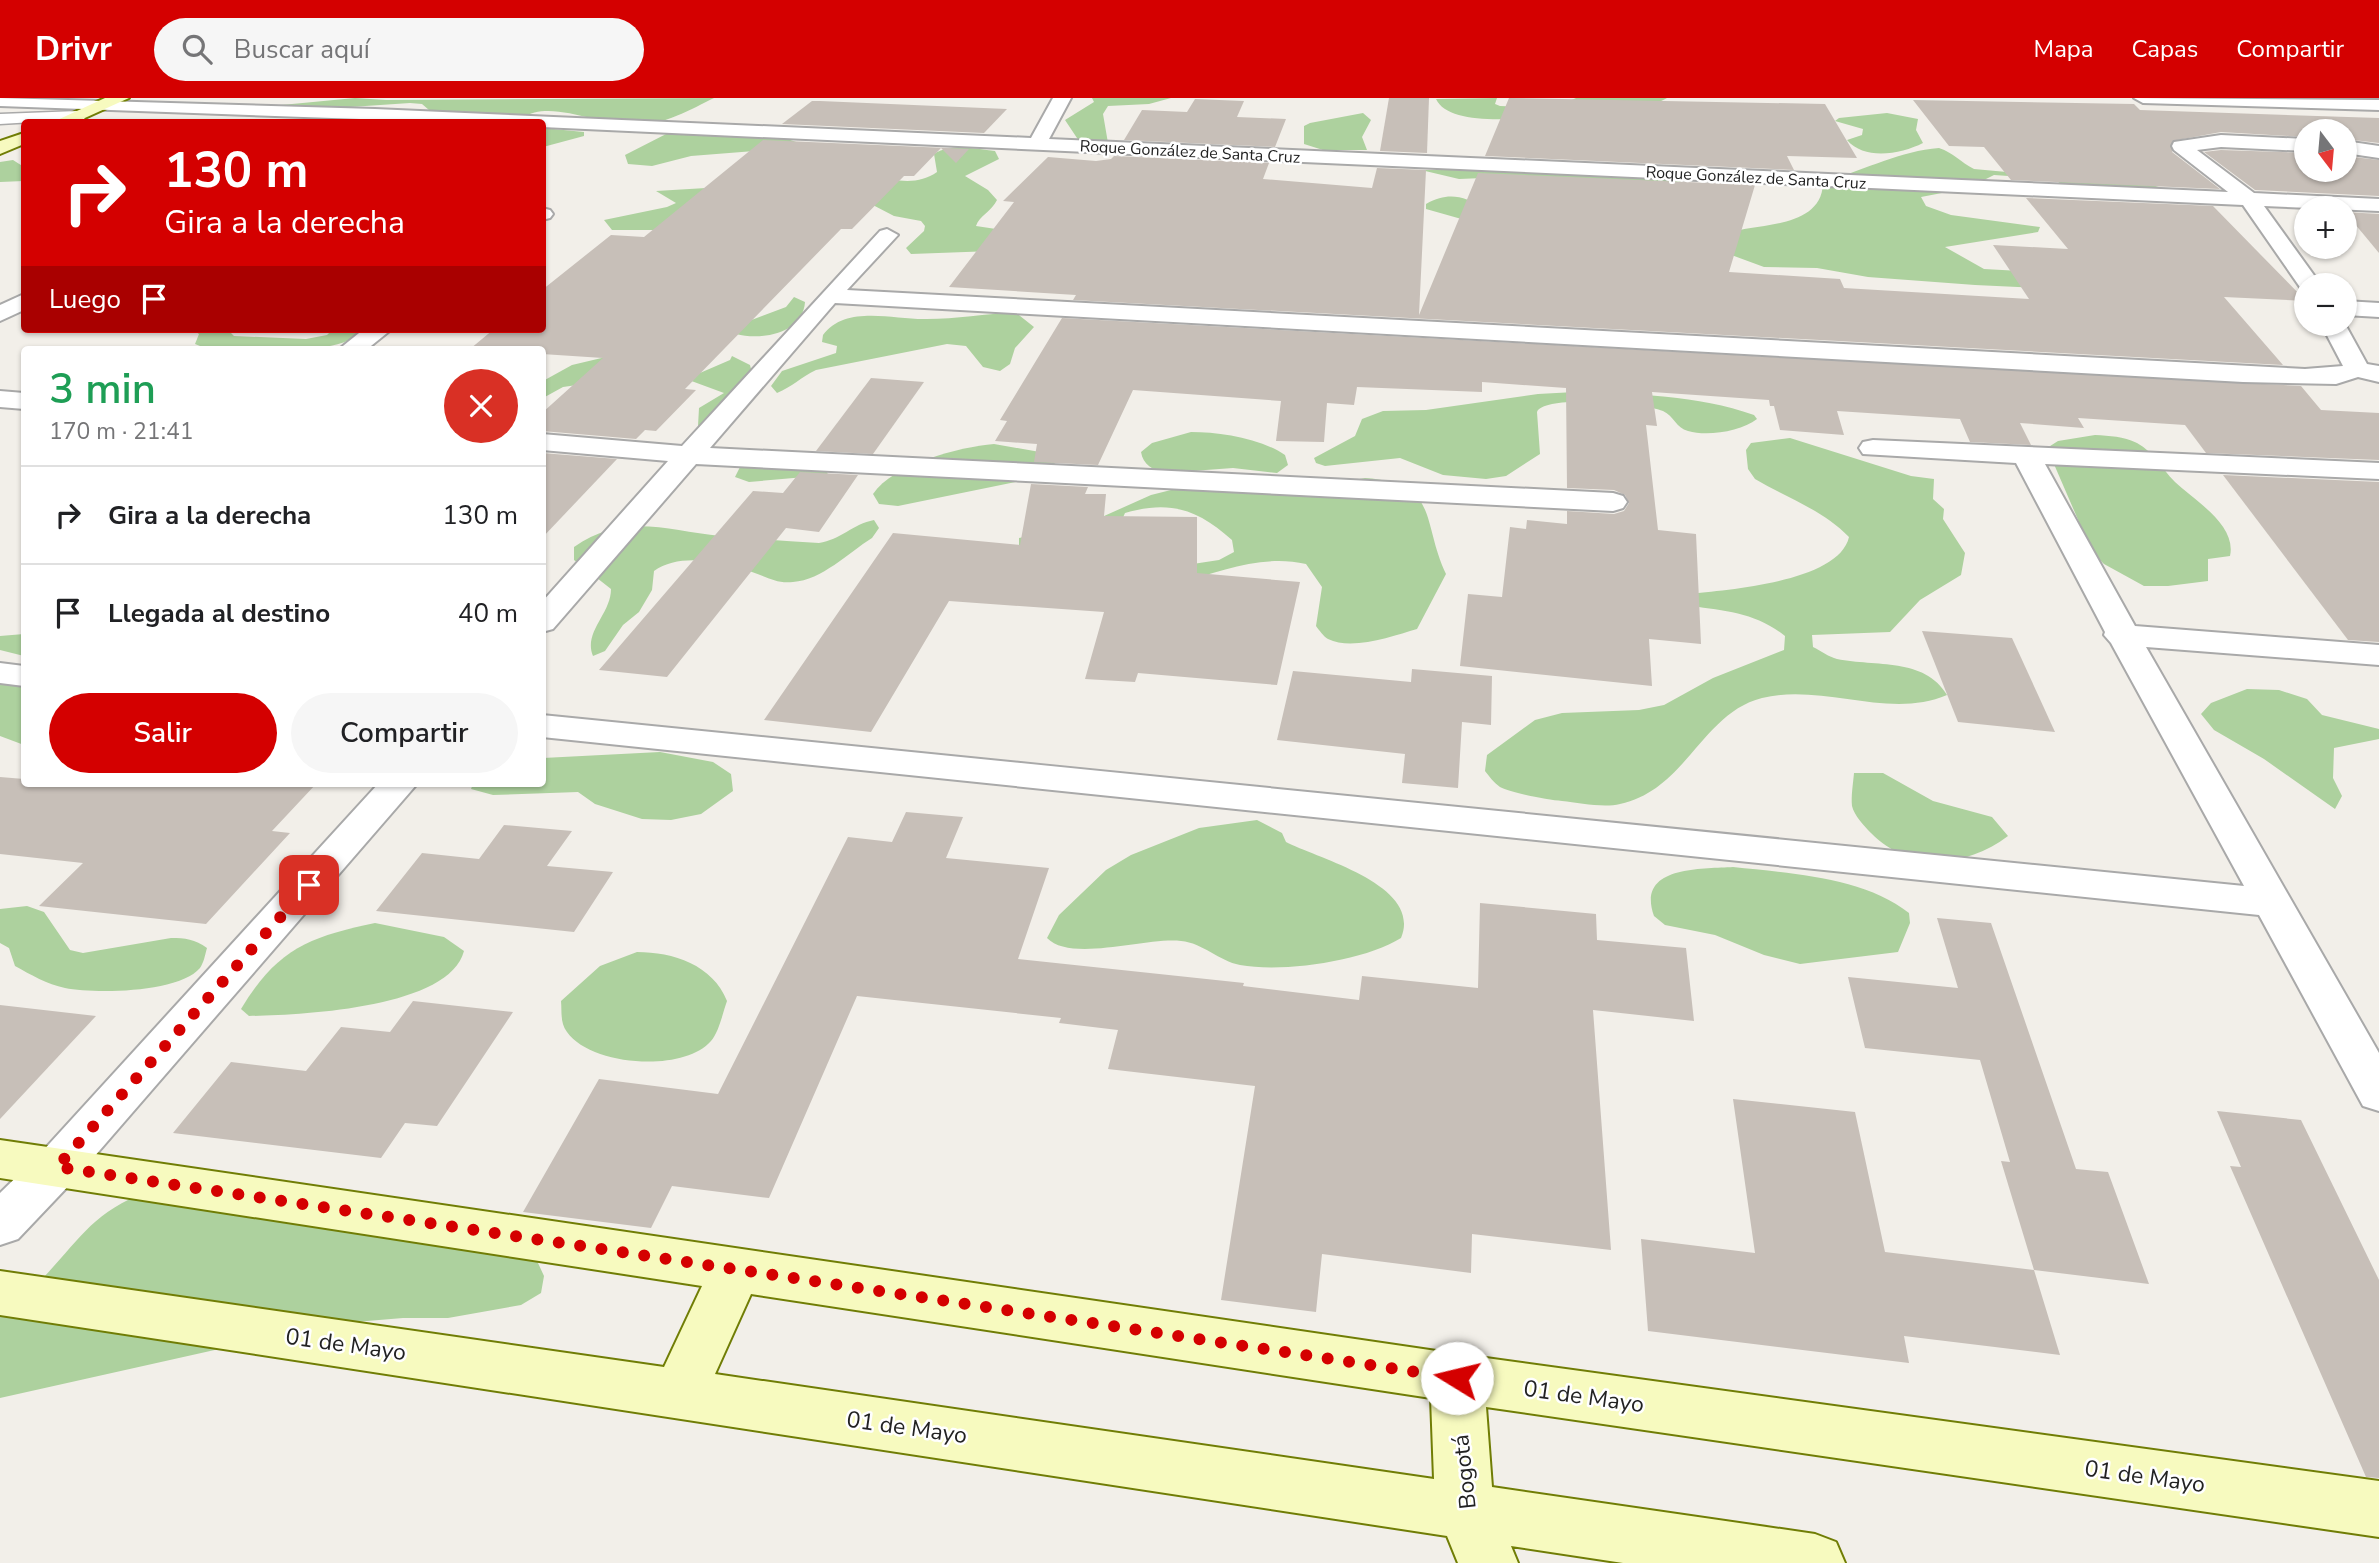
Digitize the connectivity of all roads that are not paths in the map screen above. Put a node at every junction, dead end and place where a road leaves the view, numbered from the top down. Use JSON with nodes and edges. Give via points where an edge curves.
{"nodes":[{"id":1,"x":1062,"y":98,"type":"edge"},
{"id":2,"x":2143,"y":98,"type":"edge"},
{"id":3,"x":0,"y":101,"type":"edge"},
{"id":4,"x":2237,"y":101,"type":"junction"},
{"id":5,"x":112,"y":102,"type":"edge"},
{"id":6,"x":2379,"y":105,"type":"edge"},
{"id":7,"x":368,"y":118,"type":"edge"},
{"id":8,"x":0,"y":119,"type":"edge"},
{"id":9,"x":70,"y":119,"type":"edge"},
{"id":10,"x":394,"y":119,"type":"edge"},
{"id":11,"x":546,"y":125,"type":"edge"},
{"id":12,"x":21,"y":139,"type":"edge"},
{"id":13,"x":2294,"y":142,"type":"edge"},
{"id":14,"x":1037,"y":144,"type":"junction"},
{"id":15,"x":2294,"y":144,"type":"edge"},
{"id":16,"x":0,"y":148,"type":"edge"},
{"id":17,"x":2357,"y":149,"type":"edge"},
{"id":18,"x":2379,"y":152,"type":"edge"},
{"id":19,"x":2250,"y":200,"type":"junction"},
{"id":20,"x":2379,"y":205,"type":"edge"},
{"id":21,"x":887,"y":235,"type":"dead end"},
{"id":22,"x":2302,"y":273,"type":"edge"},
{"id":23,"x":829,"y":296,"type":"junction"},
{"id":24,"x":21,"y":303,"type":"edge"},
{"id":25,"x":2357,"y":309,"type":"edge"},
{"id":26,"x":2379,"y":310,"type":"edge"},
{"id":27,"x":0,"y":314,"type":"edge"},
{"id":28,"x":374,"y":333,"type":"edge"},
{"id":29,"x":2342,"y":336,"type":"edge"},
{"id":30,"x":356,"y":346,"type":"edge"},
{"id":31,"x":2368,"y":371,"type":"edge"},
{"id":32,"x":0,"y":399,"type":"edge"},
{"id":33,"x":21,"y":401,"type":"edge"},
{"id":34,"x":546,"y":442,"type":"edge"},
{"id":35,"x":1873,"y":448,"type":"dead end"},
{"id":36,"x":691,"y":455,"type":"junction"},
{"id":37,"x":2026,"y":455,"type":"junction"},
{"id":38,"x":2379,"y":471,"type":"edge"},
{"id":39,"x":1613,"y":502,"type":"dead end"},
{"id":40,"x":546,"y":618,"type":"edge"},
{"id":41,"x":2120,"y":635,"type":"junction"},
{"id":42,"x":2379,"y":655,"type":"edge"},
{"id":43,"x":0,"y":673,"type":"edge"},
{"id":44,"x":21,"y":676,"type":"edge"},
{"id":45,"x":546,"y":726,"type":"edge"},
{"id":46,"x":395,"y":787,"type":"edge"},
{"id":47,"x":2275,"y":902,"type":"junction"},
{"id":48,"x":2379,"y":1094,"type":"edge"},
{"id":49,"x":0,"y":1159,"type":"edge"},
{"id":50,"x":57,"y":1167,"type":"junction"},
{"id":51,"x":0,"y":1226,"type":"edge"},
{"id":52,"x":736,"y":1269,"type":"junction"},
{"id":53,"x":0,"y":1293,"type":"edge"},
{"id":54,"x":1457,"y":1378,"type":"junction"},
{"id":55,"x":679,"y":1394,"type":"junction"},
{"id":56,"x":2379,"y":1509,"type":"edge"},
{"id":57,"x":1465,"y":1510,"type":"junction"},
{"id":58,"x":1488,"y":1563,"type":"edge"},
{"id":59,"x":1815,"y":1563,"type":"edge"}],
"edges":[{"from":1,"to":14,"type":"street"},
{"from":2,"to":4,"type":"street"},
{"from":3,"to":5,"type":"street","name":"Roque González de Santa Cruz"},
{"from":4,"to":6,"type":"street"},
{"from":4,"to":13,"type":"street"},
{"from":5,"to":7,"type":"street","name":"Roque González de Santa Cruz"},
{"from":5,"to":9,"type":"street"},
{"from":7,"to":10,"type":"street","name":"Roque González de Santa Cruz"},
{"from":8,"to":9,"type":"lane"},
{"from":11,"to":14,"type":"street","name":"Roque González de Santa Cruz"},
{"from":12,"to":16,"type":"street"},
{"from":14,"to":19,"type":"street","name":"Roque González de Santa Cruz"},
{"from":15,"to":19,"type":"street","via":[[2221,141],[2181,146]]},
{"from":17,"to":18,"type":"street"},
{"from":19,"to":20,"type":"street","name":"Roque González de Santa Cruz"},
{"from":19,"to":22,"type":"street"},
{"from":21,"to":23,"type":"street"},
{"from":23,"to":31,"type":"street","via":[[2243,374],[2316,377]]},
{"from":23,"to":36,"type":"street"},
{"from":24,"to":27,"type":"street"},
{"from":25,"to":26,"type":"street"},
{"from":28,"to":30,"type":"street"},
{"from":29,"to":31,"type":"street"},
{"from":32,"to":33,"type":"street"},
{"from":34,"to":36,"type":"street"},
{"from":35,"to":37,"type":"street"},
{"from":36,"to":39,"type":"street"},
{"from":36,"to":40,"type":"street"},
{"from":37,"to":38,"type":"street"},
{"from":37,"to":41,"type":"street"},
{"from":41,"to":42,"type":"street"},
{"from":41,"to":47,"type":"street"},
{"from":43,"to":44,"type":"street"},
{"from":45,"to":47,"type":"street"},
{"from":46,"to":50,"type":"street"},
{"from":47,"to":48,"type":"street"},
{"from":49,"to":50,"type":"street","name":"01 de Mayo"},
{"from":50,"to":51,"type":"street"},
{"from":50,"to":52,"type":"street","name":"01 de Mayo"},
{"from":52,"to":54,"type":"street","name":"01 de Mayo"},
{"from":52,"to":55,"type":"street"},
{"from":53,"to":55,"type":"street","name":"01 de Mayo"},
{"from":54,"to":56,"type":"street","name":"01 de Mayo"},
{"from":54,"to":57,"type":"street","name":"Bogotá"},
{"from":55,"to":57,"type":"street","name":"01 de Mayo"},
{"from":57,"to":58,"type":"street","name":"Bogotá"},
{"from":57,"to":59,"type":"street","name":"01 de Mayo"}]}
